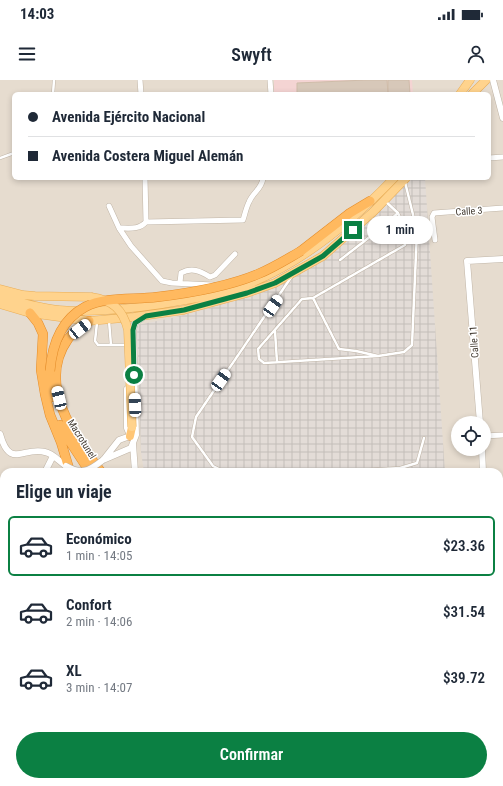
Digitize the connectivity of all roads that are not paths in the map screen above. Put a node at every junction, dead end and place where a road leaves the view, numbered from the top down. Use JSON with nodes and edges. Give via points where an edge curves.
{"nodes":[{"id":1,"x":54,"y":80,"type":"edge"},
{"id":2,"x":140,"y":80,"type":"edge"},
{"id":3,"x":270,"y":80,"type":"edge"},
{"id":4,"x":470,"y":80,"type":"edge"},
{"id":5,"x":486,"y":80,"type":"edge"},
{"id":6,"x":493,"y":80,"type":"edge"},
{"id":7,"x":462,"y":91,"type":"edge"},
{"id":8,"x":53,"y":92,"type":"edge"},
{"id":9,"x":141,"y":92,"type":"edge"},
{"id":10,"x":271,"y":92,"type":"edge"},
{"id":11,"x":474,"y":92,"type":"edge"},
{"id":12,"x":503,"y":118,"type":"edge"},
{"id":13,"x":12,"y":154,"type":"edge"},
{"id":14,"x":503,"y":157,"type":"edge"},
{"id":15,"x":0,"y":158,"type":"edge"},
{"id":16,"x":491,"y":158,"type":"edge"},
{"id":17,"x":145,"y":180,"type":"edge"},
{"id":18,"x":262,"y":180,"type":"edge"},
{"id":19,"x":392,"y":180,"type":"edge"},
{"id":20,"x":404,"y":180,"type":"edge"},
{"id":21,"x":405,"y":180,"type":"edge"},
{"id":22,"x":385,"y":200,"type":"junction"},
{"id":23,"x":370,"y":201,"type":"junction"},
{"id":24,"x":109,"y":206,"type":"dead end"},
{"id":25,"x":503,"y":208,"type":"edge"},
{"id":26,"x":398,"y":213,"type":"junction"},
{"id":27,"x":146,"y":222,"type":"junction"},
{"id":28,"x":119,"y":228,"type":"junction"},
{"id":29,"x":435,"y":240,"type":"dead end"},
{"id":30,"x":236,"y":254,"type":"dead end"},
{"id":31,"x":503,"y":259,"type":"edge"},
{"id":32,"x":340,"y":260,"type":"dead end"},
{"id":33,"x":294,"y":273,"type":"junction"},
{"id":34,"x":180,"y":284,"type":"junction"},
{"id":35,"x":247,"y":284,"type":"junction"},
{"id":36,"x":0,"y":289,"type":"edge"},
{"id":37,"x":0,"y":297,"type":"edge"},
{"id":38,"x":313,"y":298,"type":"junction"},
{"id":39,"x":0,"y":304,"type":"edge"},
{"id":40,"x":30,"y":313,"type":"junction"},
{"id":41,"x":146,"y":316,"type":"junction"},
{"id":42,"x":112,"y":319,"type":"junction"},
{"id":43,"x":93,"y":321,"type":"junction"},
{"id":44,"x":275,"y":331,"type":"junction"},
{"id":45,"x":111,"y":345,"type":"junction"},
{"id":46,"x":126,"y":345,"type":"junction"},
{"id":47,"x":133,"y":345,"type":"junction"},
{"id":48,"x":378,"y":356,"type":"junction"},
{"id":49,"x":277,"y":362,"type":"junction"},
{"id":50,"x":479,"y":416,"type":"edge"},
{"id":51,"x":54,"y":418,"type":"junction"},
{"id":52,"x":132,"y":426,"type":"joint"},
{"id":53,"x":0,"y":434,"type":"edge"},
{"id":54,"x":503,"y":435,"type":"edge"},
{"id":55,"x":130,"y":436,"type":"junction"},
{"id":56,"x":491,"y":436,"type":"edge"},
{"id":57,"x":63,"y":438,"type":"junction"},
{"id":58,"x":424,"y":438,"type":"dead end"},
{"id":59,"x":133,"y":444,"type":"junction"},
{"id":60,"x":53,"y":456,"type":"junction"},
{"id":61,"x":482,"y":456,"type":"edge"},
{"id":62,"x":103,"y":460,"type":"junction"},
{"id":63,"x":47,"y":468,"type":"edge"},
{"id":64,"x":67,"y":468,"type":"edge"},
{"id":65,"x":68,"y":468,"type":"edge"},
{"id":66,"x":87,"y":468,"type":"edge"},
{"id":67,"x":91,"y":468,"type":"edge"},
{"id":68,"x":98,"y":468,"type":"edge"},
{"id":69,"x":135,"y":468,"type":"edge"},
{"id":70,"x":217,"y":468,"type":"edge"},
{"id":71,"x":400,"y":468,"type":"edge"},
{"id":72,"x":483,"y":468,"type":"edge"}],
"edges":[{"from":1,"to":8,"type":"lane"},
{"from":2,"to":9,"type":"street"},
{"from":3,"to":10,"type":"street"},
{"from":4,"to":7,"type":"main road"},
{"from":5,"to":11,"type":"main road"},
{"from":6,"to":12,"type":"street"},
{"from":13,"to":15,"type":"lane"},
{"from":14,"to":16,"type":"street"},
{"from":17,"to":27,"type":"street"},
{"from":18,"to":27,"type":"street","via":[[260,188],[248,202],[243,220]]},
{"from":19,"to":23,"type":"main road"},
{"from":20,"to":22,"type":"main road"},
{"from":21,"to":48,"type":"lane","via":[[417,231],[412,345],[404,352]]},
{"from":22,"to":26,"type":"lane"},
{"from":22,"to":33,"type":"main road","via":[[323,256]]},
{"from":23,"to":35,"type":"main road","via":[[330,237],[300,258]]},
{"from":23,"to":51,"type":"highway","name":"Macrotunel","bridge":true,"via":[[350,213],[301,251],[257,274],[180,294],[102,301],[84,308],[59,333],[52,352],[50,391]]},
{"from":24,"to":28,"type":"street"},
{"from":25,"to":29,"type":"street","name":"Calle 3","via":[[434,213],[432,216]]},
{"from":26,"to":32,"type":"lane"},
{"from":26,"to":38,"type":"lane","via":[[407,233],[405,245]]},
{"from":27,"to":28,"type":"street","via":[[132,229]]},
{"from":28,"to":34,"type":"street","via":[[135,251],[162,281]]},
{"from":30,"to":34,"type":"street","via":[[210,277],[199,270],[184,271],[181,273]]},
{"from":31,"to":50,"type":"street","name":"Calle 11","via":[[468,261]]},
{"from":33,"to":41,"type":"main road","via":[[247,293],[184,310]]},
{"from":33,"to":70,"type":"lane","via":[[196,417],[192,437]]},
{"from":34,"to":35,"type":"street"},
{"from":35,"to":37,"type":"main road","via":[[197,298],[97,311],[59,310]]},
{"from":36,"to":52,"type":"main road","bridge":true,"via":[[23,295],[102,298],[118,309],[128,330]]},
{"from":38,"to":44,"type":"lane","via":[[302,299]]},
{"from":38,"to":48,"type":"lane","via":[[339,350]]},
{"from":39,"to":40,"type":"main road"},
{"from":40,"to":43,"type":"main road"},
{"from":40,"to":51,"type":"highway","via":[[42,334],[41,370]]},
{"from":41,"to":42,"type":"main road"},
{"from":41,"to":47,"type":"street","via":[[135,323]]},
{"from":42,"to":43,"type":"main road"},
{"from":42,"to":45,"type":"lane"},
{"from":42,"to":46,"type":"street","via":[[124,327]]},
{"from":43,"to":45,"type":"lane","via":[[96,343]]},
{"from":43,"to":68,"type":"highway","via":[[69,338],[56,367],[56,385],[62,410],[73,433]]},
{"from":44,"to":49,"type":"lane"},
{"from":44,"to":49,"type":"lane","via":[[258,349],[259,359],[264,363]]},
{"from":45,"to":46,"type":"lane"},
{"from":46,"to":47,"type":"lane"},
{"from":46,"to":55,"type":"street","via":[[127,428]]},
{"from":47,"to":59,"type":"street","via":[[136,435]]},
{"from":48,"to":49,"type":"lane"},
{"from":51,"to":57,"type":"highway","name":"Macrotunel"},
{"from":52,"to":55,"type":"highway"},
{"from":53,"to":60,"type":"street","via":[[8,452],[20,455],[38,450]]},
{"from":54,"to":56,"type":"street"},
{"from":55,"to":59,"type":"street"},
{"from":55,"to":62,"type":"street","via":[[119,440]]},
{"from":57,"to":65,"type":"highway"},
{"from":57,"to":66,"type":"highway","name":"Macrotunel"},
{"from":58,"to":71,"type":"lane","via":[[417,463]]},
{"from":59,"to":62,"type":"street","via":[[126,451]]},
{"from":59,"to":69,"type":"street"},
{"from":60,"to":63,"type":"street"},
{"from":60,"to":64,"type":"street"},
{"from":61,"to":72,"type":"street"},
{"from":62,"to":67,"type":"street","bridge":true}]}
